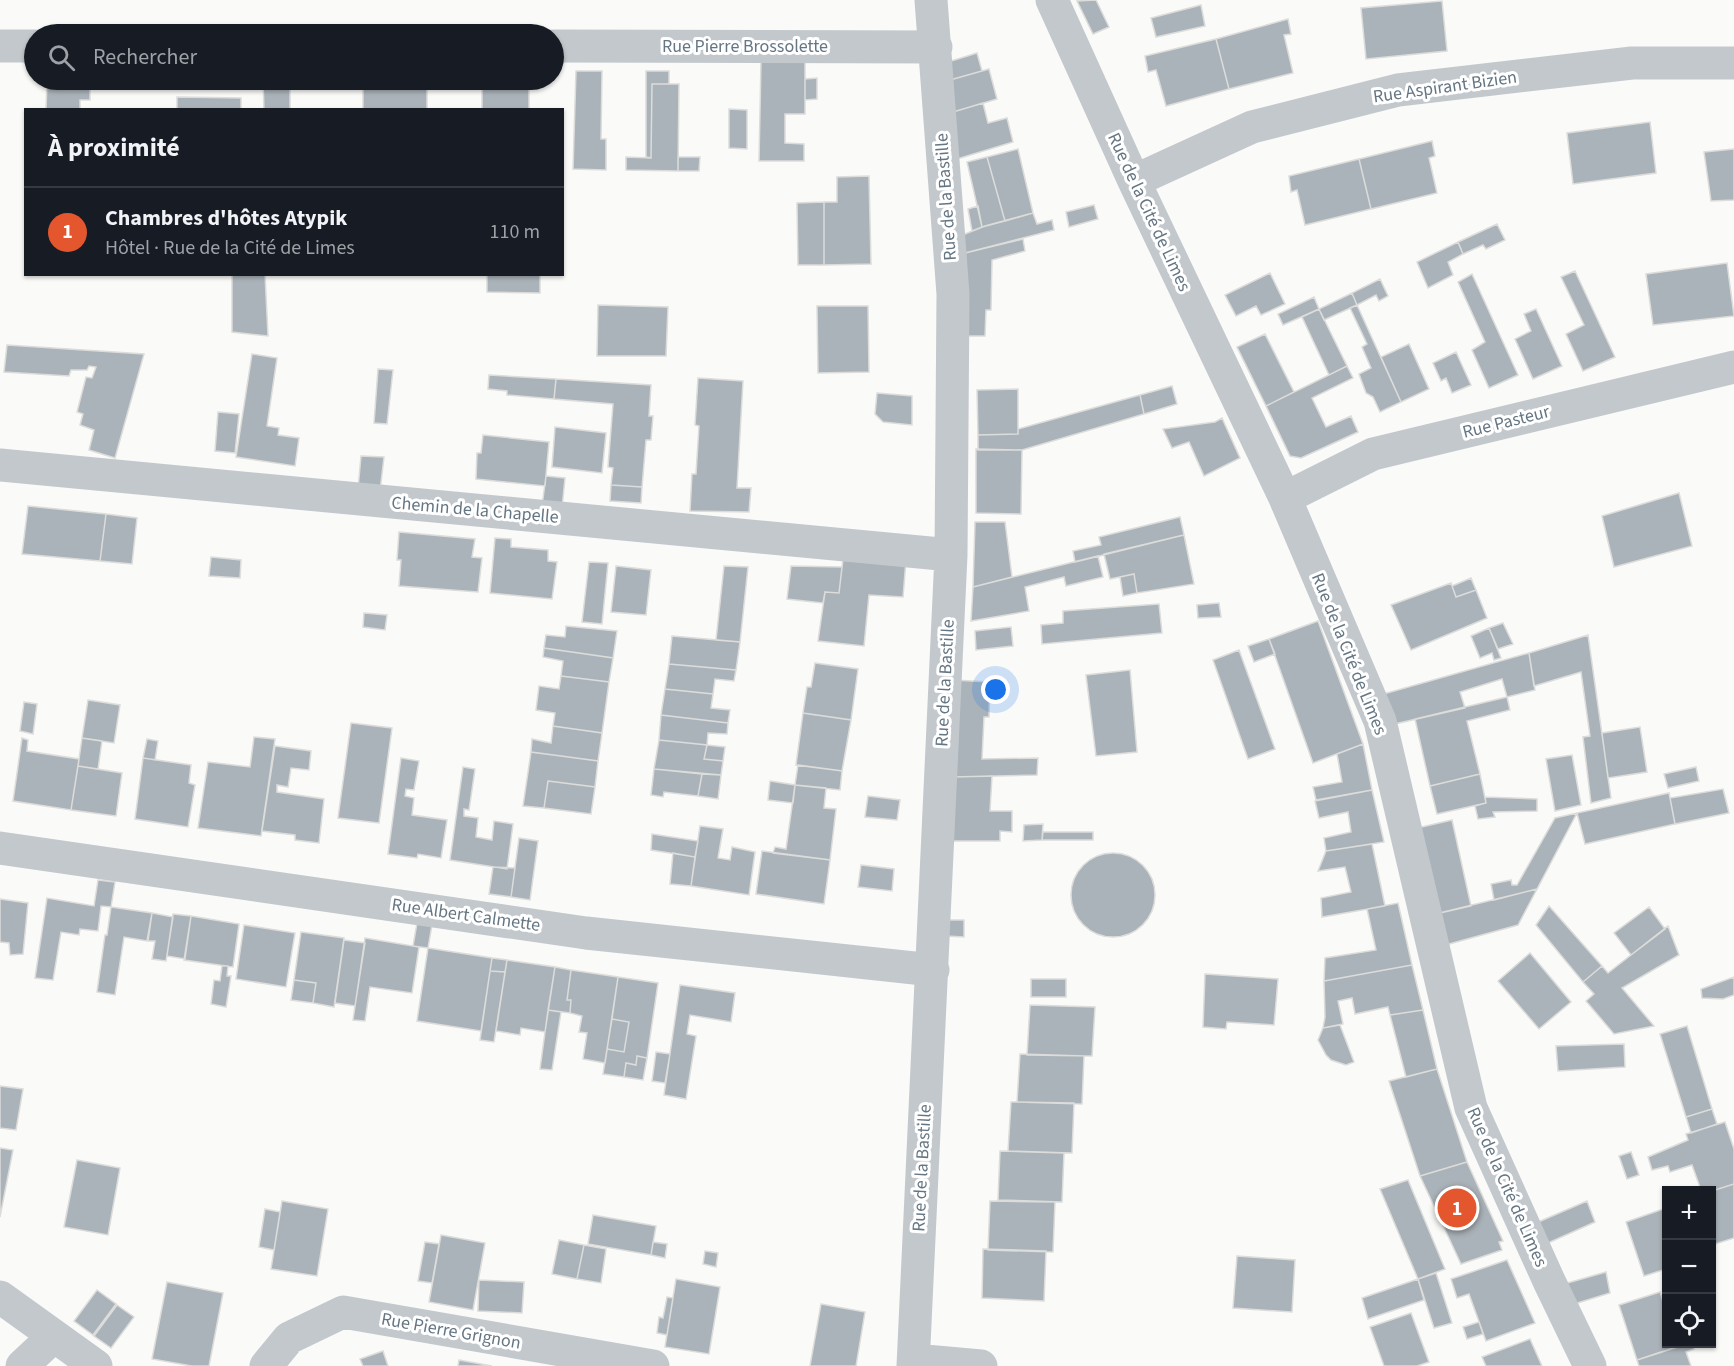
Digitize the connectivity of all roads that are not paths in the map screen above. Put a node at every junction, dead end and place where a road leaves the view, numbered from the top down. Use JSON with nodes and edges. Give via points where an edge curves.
{"nodes":[{"id":1,"x":931,"y":0,"type":"edge"},
{"id":2,"x":1052,"y":0,"type":"edge"},
{"id":3,"x":0,"y":46,"type":"edge"},
{"id":4,"x":24,"y":46,"type":"edge"},
{"id":5,"x":564,"y":46,"type":"edge"},
{"id":6,"x":936,"y":46,"type":"junction"},
{"id":7,"x":1734,"y":63,"type":"edge"},
{"id":8,"x":1134,"y":180,"type":"junction"},
{"id":9,"x":1734,"y":367,"type":"edge"},
{"id":10,"x":0,"y":465,"type":"edge"},
{"id":11,"x":1285,"y":498,"type":"junction"},
{"id":12,"x":951,"y":555,"type":"junction"},
{"id":13,"x":0,"y":848,"type":"edge"},
{"id":14,"x":933,"y":970,"type":"junction"},
{"id":15,"x":0,"y":1297,"type":"edge"},
{"id":16,"x":54,"y":1336,"type":"junction"},
{"id":17,"x":914,"y":1363,"type":"edge"},
{"id":18,"x":22,"y":1366,"type":"edge"},
{"id":19,"x":96,"y":1366,"type":"edge"},
{"id":20,"x":266,"y":1366,"type":"edge"},
{"id":21,"x":653,"y":1366,"type":"edge"},
{"id":22,"x":981,"y":1366,"type":"edge"},
{"id":23,"x":1590,"y":1366,"type":"edge"}],
"edges":[{"from":1,"to":6,"type":"street","name":"Rue de la Bastille"},
{"from":2,"to":8,"type":"street","name":"Rue de la Cité de Limes"},
{"from":3,"to":4,"type":"street"},
{"from":5,"to":6,"type":"street","name":"Rue Pierre Brossolette"},
{"from":6,"to":12,"type":"street","name":"Rue de la Bastille","via":[[953,294]]},
{"from":7,"to":8,"type":"street","name":"Rue Aspirant Bizien","via":[[1632,63],[1398,90],[1252,127]]},
{"from":8,"to":11,"type":"street","name":"Rue de la Cité de Limes"},
{"from":9,"to":11,"type":"street","name":"Rue Pasteur","via":[[1373,454]]},
{"from":10,"to":12,"type":"street","name":"Chemin de la Chapelle"},
{"from":11,"to":23,"type":"street","name":"Rue de la Cité de Limes","via":[[1380,721],[1471,1108]]},
{"from":12,"to":14,"type":"street","name":"Rue de la Bastille"},
{"from":13,"to":14,"type":"street","name":"Rue Albert Calmette","via":[[586,933]]},
{"from":14,"to":17,"type":"street","name":"Rue de la Bastille"},
{"from":15,"to":16,"type":"street"},
{"from":16,"to":18,"type":"street"},
{"from":16,"to":19,"type":"street"},
{"from":17,"to":22,"type":"street"},
{"from":20,"to":21,"type":"street","name":"Rue Pierre Grignon","via":[[289,1338],[343,1312]]}]}
